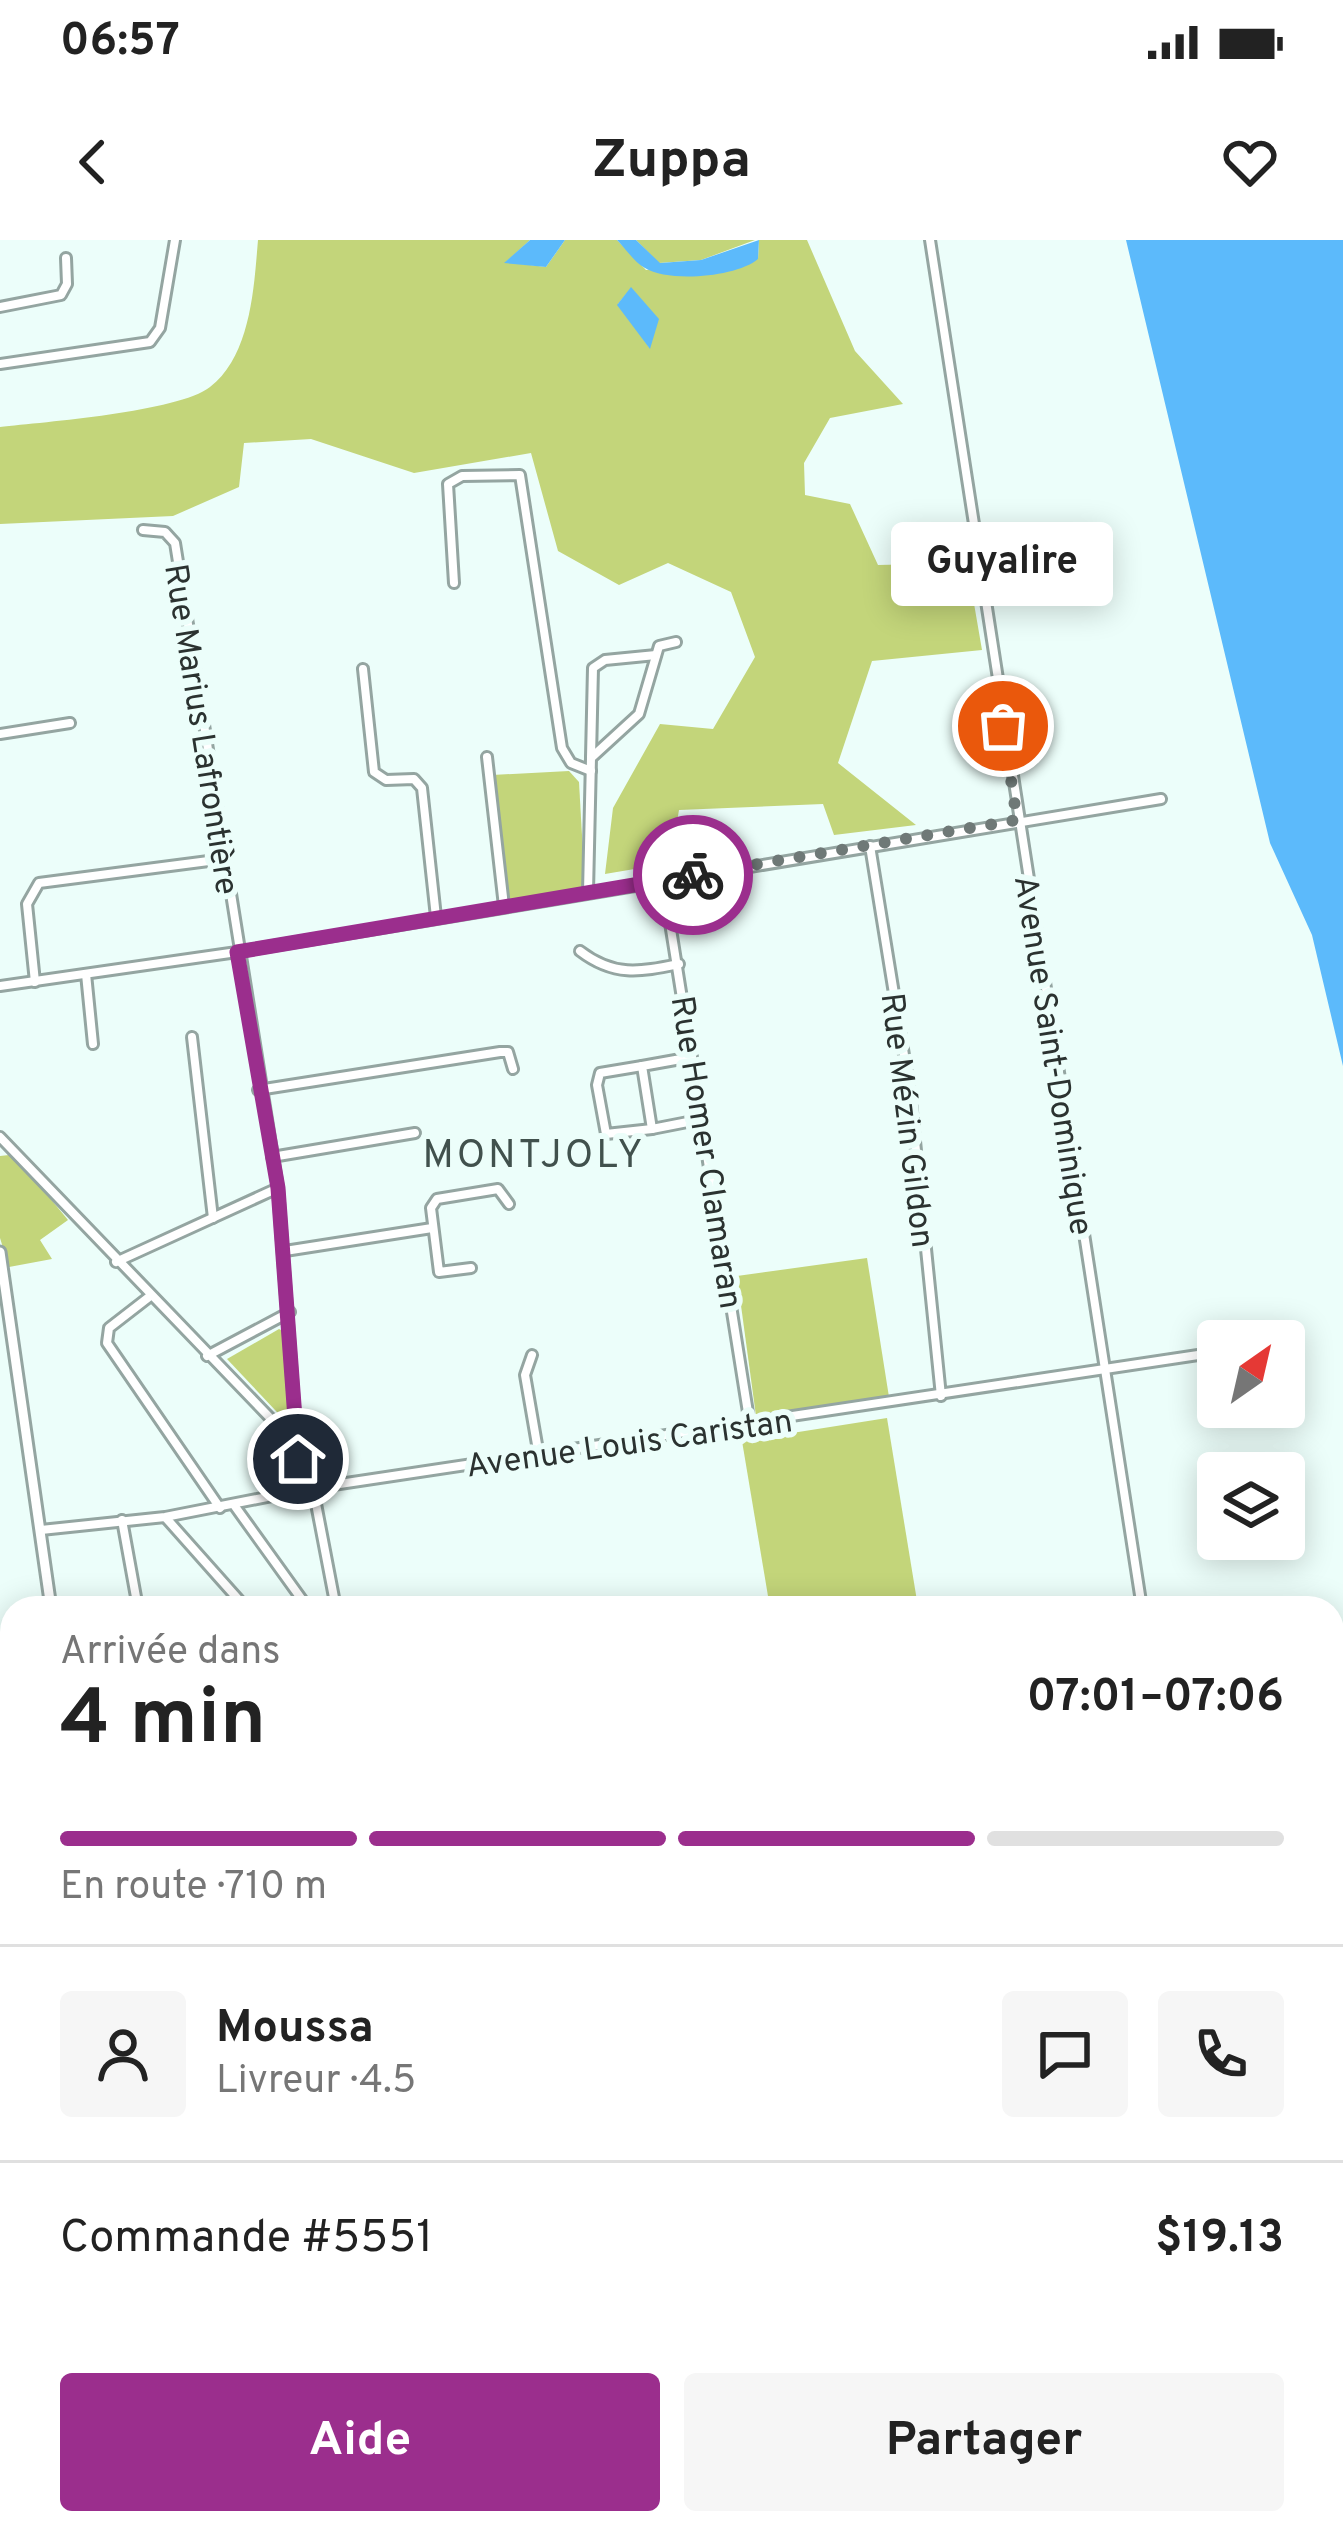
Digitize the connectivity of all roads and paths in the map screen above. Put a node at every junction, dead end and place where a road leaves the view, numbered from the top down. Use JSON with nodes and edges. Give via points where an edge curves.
{"nodes":[{"id":1,"x":175,"y":240,"type":"edge"},
{"id":2,"x":930,"y":240,"type":"edge"},
{"id":3,"x":66,"y":258,"type":"dead end"},
{"id":4,"x":0,"y":307,"type":"edge"},
{"id":5,"x":0,"y":364,"type":"edge"},
{"id":6,"x":143,"y":530,"type":"dead end"},
{"id":7,"x":454,"y":583,"type":"dead end"},
{"id":8,"x":676,"y":642,"type":"dead end"},
{"id":9,"x":656,"y":656,"type":"junction"},
{"id":10,"x":363,"y":669,"type":"dead end"},
{"id":11,"x":70,"y":723,"type":"dead end"},
{"id":12,"x":0,"y":734,"type":"edge"},
{"id":13,"x":487,"y":757,"type":"dead end"},
{"id":14,"x":591,"y":758,"type":"junction"},
{"id":15,"x":591,"y":771,"type":"junction"},
{"id":16,"x":1161,"y":799,"type":"dead end"},
{"id":17,"x":1017,"y":820,"type":"junction"},
{"id":18,"x":870,"y":846,"type":"junction"},
{"id":19,"x":224,"y":859,"type":"junction"},
{"id":20,"x":663,"y":879,"type":"junction"},
{"id":21,"x":593,"y":891,"type":"junction"},
{"id":22,"x":504,"y":906,"type":"junction"},
{"id":23,"x":436,"y":917,"type":"junction"},
{"id":24,"x":580,"y":951,"type":"dead end"},
{"id":25,"x":237,"y":952,"type":"junction"},
{"id":26,"x":679,"y":964,"type":"junction"},
{"id":27,"x":86,"y":974,"type":"junction"},
{"id":28,"x":35,"y":982,"type":"junction"},
{"id":29,"x":0,"y":986,"type":"edge"},
{"id":30,"x":192,"y":1036,"type":"dead end"},
{"id":31,"x":92,"y":1045,"type":"dead end"},
{"id":32,"x":692,"y":1057,"type":"junction"},
{"id":33,"x":642,"y":1066,"type":"junction"},
{"id":34,"x":513,"y":1069,"type":"dead end"},
{"id":35,"x":259,"y":1090,"type":"junction"},
{"id":36,"x":703,"y":1119,"type":"junction"},
{"id":37,"x":652,"y":1129,"type":"junction"},
{"id":38,"x":415,"y":1133,"type":"dead end"},
{"id":39,"x":0,"y":1137,"type":"edge"},
{"id":40,"x":0,"y":1151,"type":"edge"},
{"id":41,"x":17,"y":1154,"type":"junction"},
{"id":42,"x":272,"y":1157,"type":"junction"},
{"id":43,"x":278,"y":1188,"type":"junction"},
{"id":44,"x":509,"y":1204,"type":"dead end"},
{"id":45,"x":213,"y":1219,"type":"junction"},
{"id":46,"x":433,"y":1228,"type":"junction"},
{"id":47,"x":285,"y":1251,"type":"junction"},
{"id":48,"x":0,"y":1252,"type":"edge"},
{"id":49,"x":116,"y":1262,"type":"junction"},
{"id":50,"x":471,"y":1268,"type":"dead end"},
{"id":51,"x":2,"y":1274,"type":"edge"},
{"id":52,"x":149,"y":1297,"type":"junction"},
{"id":53,"x":290,"y":1312,"type":"junction"},
{"id":54,"x":532,"y":1354,"type":"dead end"},
{"id":55,"x":207,"y":1355,"type":"junction"},
{"id":56,"x":1197,"y":1356,"type":"edge"},
{"id":57,"x":1106,"y":1371,"type":"junction"},
{"id":58,"x":940,"y":1396,"type":"junction"},
{"id":59,"x":750,"y":1425,"type":"junction"},
{"id":60,"x":539,"y":1456,"type":"junction"},
{"id":61,"x":298,"y":1459,"type":"junction"},
{"id":62,"x":313,"y":1488,"type":"junction"},
{"id":63,"x":234,"y":1504,"type":"junction"},
{"id":64,"x":220,"y":1508,"type":"junction"},
{"id":65,"x":165,"y":1517,"type":"junction"},
{"id":66,"x":122,"y":1520,"type":"junction"},
{"id":67,"x":40,"y":1530,"type":"junction"},
{"id":68,"x":49,"y":1596,"type":"edge"},
{"id":69,"x":136,"y":1596,"type":"edge"},
{"id":70,"x":235,"y":1596,"type":"edge"},
{"id":71,"x":299,"y":1596,"type":"edge"},
{"id":72,"x":333,"y":1596,"type":"edge"},
{"id":73,"x":1140,"y":1596,"type":"edge"}],
"edges":[{"from":1,"to":5,"type":"street","via":[[160,328],[150,343]]},
{"from":2,"to":17,"type":"street","name":"Avenue Saint-Dominique"},
{"from":3,"to":4,"type":"street","via":[[61,295]]},
{"from":6,"to":19,"type":"street","name":"Rue Marius Lafrontière","via":[[165,532],[175,543]]},
{"from":7,"to":15,"type":"street","via":[[448,484],[511,472],[522,478],[562,748],[571,763]]},
{"from":8,"to":9,"type":"street","via":[[662,642]]},
{"from":9,"to":14,"type":"street","via":[[639,714]]},
{"from":9,"to":14,"type":"street","via":[[593,668]]},
{"from":10,"to":23,"type":"street","via":[[374,772],[414,779],[422,788]]},
{"from":11,"to":12,"type":"street"},
{"from":13,"to":22,"type":"street"},
{"from":14,"to":15,"type":"street"},
{"from":15,"to":21,"type":"street"},
{"from":16,"to":17,"type":"street"},
{"from":17,"to":18,"type":"street"},
{"from":17,"to":57,"type":"street","name":"Avenue Saint-Dominique"},
{"from":18,"to":20,"type":"street"},
{"from":18,"to":58,"type":"street","name":"Rue Mézin Gildon","via":[[910,1092]]},
{"from":19,"to":25,"type":"street","name":"Rue Marius Lafrontière"},
{"from":19,"to":28,"type":"street","via":[[39,883],[27,904]]},
{"from":20,"to":21,"type":"street"},
{"from":20,"to":26,"type":"street","name":"Rue Homer Clamaran"},
{"from":21,"to":22,"type":"street"},
{"from":22,"to":23,"type":"street"},
{"from":23,"to":25,"type":"street"},
{"from":24,"to":26,"type":"street","via":[[628,974]]},
{"from":25,"to":27,"type":"street"},
{"from":25,"to":35,"type":"street","name":"Rue Marius Lafrontière"},
{"from":26,"to":32,"type":"street","name":"Rue Homer Clamaran"},
{"from":27,"to":28,"type":"street"},
{"from":27,"to":31,"type":"street"},
{"from":28,"to":29,"type":"street"},
{"from":30,"to":45,"type":"street"},
{"from":32,"to":33,"type":"street"},
{"from":32,"to":36,"type":"street","name":"Rue Homer Clamaran"},
{"from":33,"to":37,"type":"street"},
{"from":33,"to":37,"type":"street","via":[[600,1073],[597,1084],[608,1135]]},
{"from":34,"to":35,"type":"street","via":[[508,1052],[500,1052]]},
{"from":35,"to":42,"type":"street","name":"Rue Marius Lafrontière"},
{"from":36,"to":37,"type":"street"},
{"from":36,"to":59,"type":"street","name":"Rue Homer Clamaran"},
{"from":38,"to":42,"type":"street"},
{"from":39,"to":41,"type":"street"},
{"from":40,"to":41,"type":"street"},
{"from":41,"to":49,"type":"street"},
{"from":42,"to":43,"type":"street","name":"Rue Marius Lafrontière"},
{"from":43,"to":45,"type":"street"},
{"from":43,"to":47,"type":"street","name":"Rue Marius Lafrontière"},
{"from":44,"to":46,"type":"street","via":[[498,1190],[437,1199]]},
{"from":45,"to":49,"type":"street"},
{"from":46,"to":47,"type":"street"},
{"from":46,"to":50,"type":"street","via":[[439,1272]]},
{"from":47,"to":53,"type":"street","name":"Rue Marius Lafrontière"},
{"from":48,"to":51,"type":"street"},
{"from":49,"to":52,"type":"street"},
{"from":51,"to":67,"type":"street"},
{"from":52,"to":55,"type":"street"},
{"from":52,"to":64,"type":"street","via":[[109,1328],[107,1343]]},
{"from":53,"to":55,"type":"street"},
{"from":53,"to":61,"type":"street","name":"Rue Marius Lafrontière"},
{"from":54,"to":60,"type":"street","via":[[525,1375]]},
{"from":55,"to":61,"type":"street","via":[[275,1423]]},
{"from":56,"to":57,"type":"street","name":"Avenue Louis Caristan"},
{"from":57,"to":58,"type":"street","name":"Avenue Louis Caristan"},
{"from":57,"to":73,"type":"street","name":"Avenue Saint-Dominique"},
{"from":58,"to":59,"type":"street","name":"Avenue Louis Caristan"},
{"from":59,"to":60,"type":"street","name":"Avenue Louis Caristan"},
{"from":60,"to":62,"type":"street","name":"Avenue Louis Caristan"},
{"from":61,"to":62,"type":"street"},
{"from":62,"to":63,"type":"street","name":"Avenue Louis Caristan"},
{"from":62,"to":72,"type":"street"},
{"from":63,"to":64,"type":"street","name":"Avenue Louis Caristan"},
{"from":63,"to":71,"type":"street"},
{"from":64,"to":65,"type":"street","name":"Avenue Louis Caristan"},
{"from":65,"to":66,"type":"street","name":"Avenue Louis Caristan"},
{"from":65,"to":70,"type":"street"},
{"from":66,"to":67,"type":"street","name":"Avenue Louis Caristan"},
{"from":66,"to":69,"type":"street"},
{"from":67,"to":68,"type":"street"}]}
